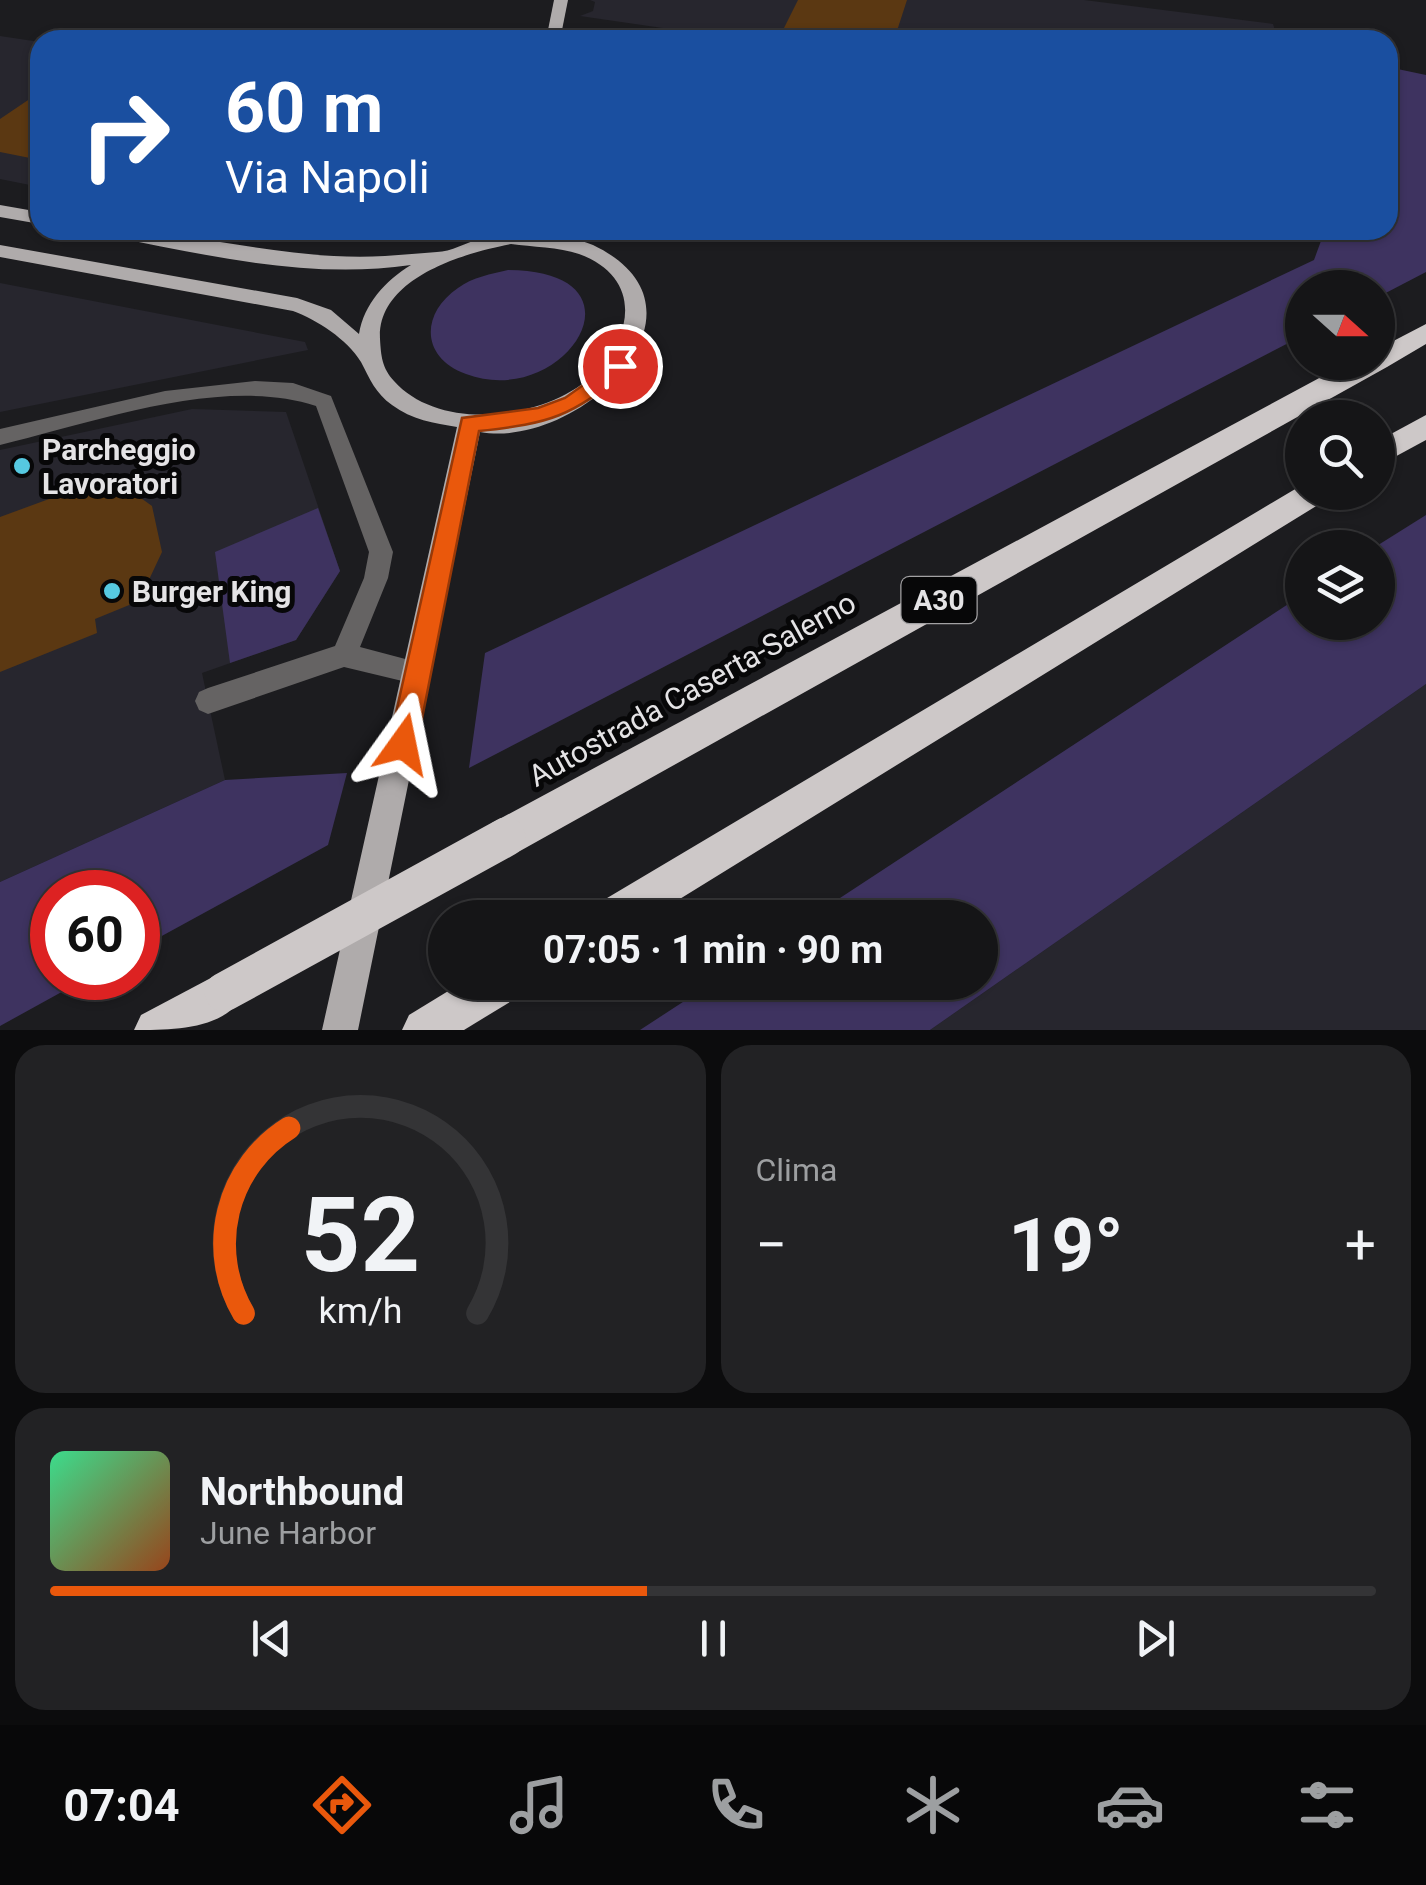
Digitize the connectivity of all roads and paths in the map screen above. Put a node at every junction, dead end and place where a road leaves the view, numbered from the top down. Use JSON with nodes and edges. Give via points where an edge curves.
{"nodes":[{"id":1,"x":562,"y":0,"type":"edge"},
{"id":2,"x":555,"y":30,"type":"edge"},
{"id":3,"x":0,"y":211,"type":"edge"},
{"id":4,"x":30,"y":216,"type":"edge"},
{"id":5,"x":171,"y":240,"type":"edge"},
{"id":6,"x":491,"y":240,"type":"edge"},
{"id":7,"x":549,"y":240,"type":"edge"},
{"id":8,"x":0,"y":251,"type":"edge"},
{"id":9,"x":450,"y":252,"type":"junction"},
{"id":10,"x":1426,"y":333,"type":"edge"},
{"id":11,"x":1395,"y":350,"type":"edge"},
{"id":12,"x":370,"y":356,"type":"junction"},
{"id":13,"x":1340,"y":380,"type":"edge"},
{"id":14,"x":470,"y":424,"type":"junction"},
{"id":15,"x":1426,"y":426,"type":"edge"},
{"id":16,"x":0,"y":437,"type":"edge"},
{"id":17,"x":1395,"y":445,"type":"edge"},
{"id":18,"x":1286,"y":510,"type":"edge"},
{"id":19,"x":344,"y":655,"type":"junction"},
{"id":20,"x":418,"y":673,"type":"junction"},
{"id":21,"x":208,"y":700,"type":"dead end"},
{"id":22,"x":641,"y":900,"type":"edge"},
{"id":23,"x":474,"y":1000,"type":"edge"},
{"id":24,"x":156,"y":1030,"type":"edge"},
{"id":25,"x":340,"y":1030,"type":"edge"},
{"id":26,"x":424,"y":1030,"type":"edge"}],
"edges":[{"from":1,"to":2,"type":"main road"},
{"from":3,"to":4,"type":"main road"},
{"from":5,"to":9,"type":"main road","via":[[336,266]]},
{"from":6,"to":9,"type":"main road"},
{"from":7,"to":14,"type":"main road","via":[[612,264],[628,281],[639,321],[634,344],[620,366],[572,404],[505,423]]},
{"from":8,"to":12,"type":"main road","via":[[297,305],[324,315]]},
{"from":9,"to":12,"type":"main road","via":[[387,296],[372,325]]},
{"from":10,"to":11,"type":"highway","name":"Autostrada Caserta-Salerno","number":"A30"},
{"from":12,"to":14,"type":"main road","via":[[377,376],[412,408]]},
{"from":13,"to":24,"type":"highway","name":"Autostrada Caserta-Salerno","number":"A30","bridge":true},
{"from":14,"to":20,"type":"main road"},
{"from":15,"to":17,"type":"highway"},
{"from":16,"to":19,"type":"lane","via":[[252,386],[306,392],[324,401],[381,552]]},
{"from":18,"to":22,"type":"highway"},
{"from":19,"to":20,"type":"lane"},
{"from":19,"to":21,"type":"lane"},
{"from":20,"to":25,"type":"main road"},
{"from":23,"to":26,"type":"highway"}]}
